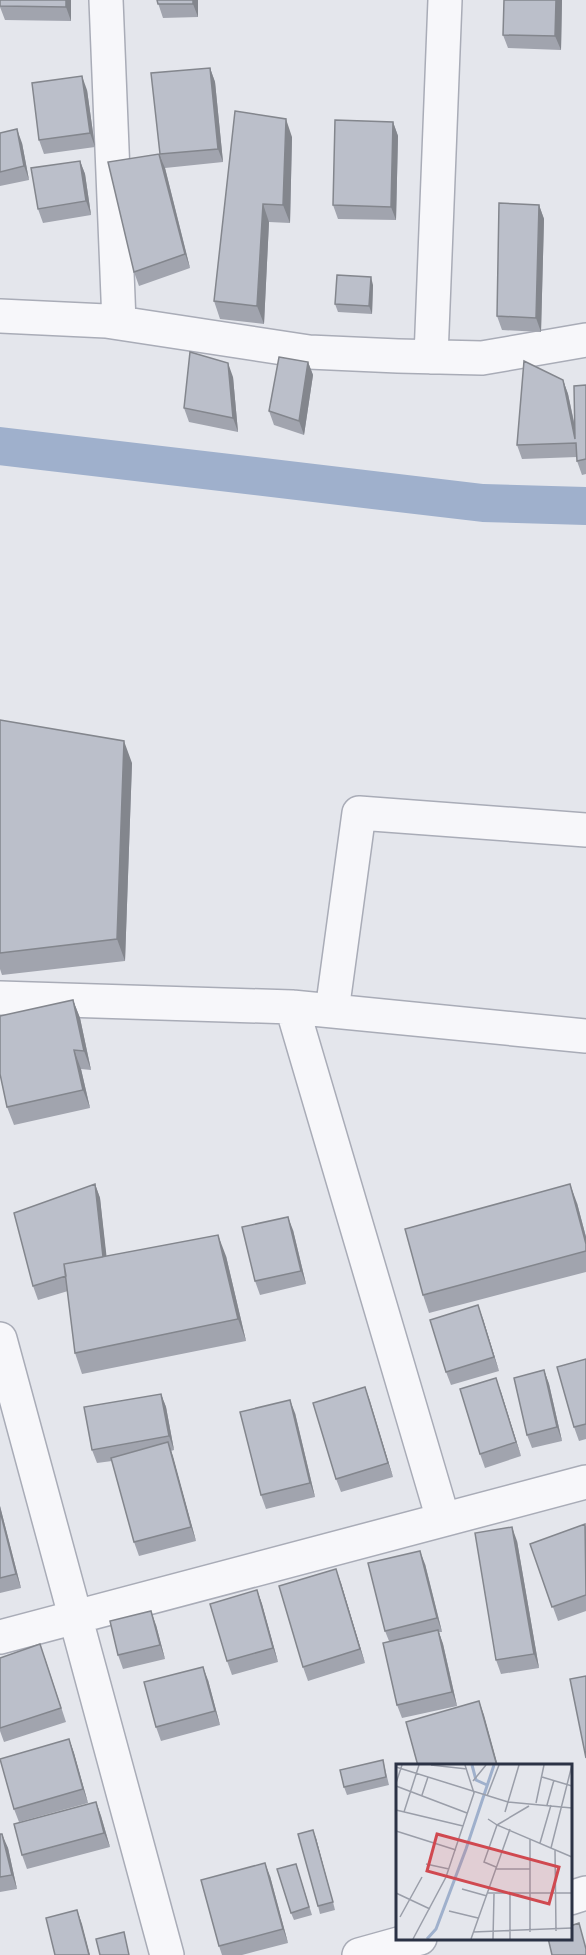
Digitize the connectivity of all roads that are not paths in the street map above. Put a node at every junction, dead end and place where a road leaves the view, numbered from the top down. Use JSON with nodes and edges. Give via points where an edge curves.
{"nodes":[{"id":1,"x":106,"y":0,"type":"edge"},
{"id":2,"x":445,"y":0,"type":"edge"},
{"id":3,"x":0,"y":316,"type":"edge"},
{"id":4,"x":119,"y":322,"type":"junction"},
{"id":5,"x":586,"y":340,"type":"edge"},
{"id":6,"x":431,"y":357,"type":"junction"},
{"id":7,"x":586,"y":830,"type":"edge"},
{"id":8,"x":0,"y":998,"type":"edge"},
{"id":9,"x":292,"y":1007,"type":"junction"},
{"id":10,"x":332,"y":1011,"type":"junction"},
{"id":11,"x":586,"y":1036,"type":"edge"},
{"id":12,"x":0,"y":1339,"type":"edge"},
{"id":13,"x":586,"y":1482,"type":"edge"},
{"id":14,"x":443,"y":1519,"type":"junction"},
{"id":15,"x":75,"y":1616,"type":"junction"},
{"id":16,"x":0,"y":1637,"type":"edge"},
{"id":17,"x":586,"y":1893,"type":"edge"},
{"id":18,"x":571,"y":1898,"type":"edge"},
{"id":19,"x":413,"y":1940,"type":"edge"},
{"id":20,"x":167,"y":1955,"type":"edge"},
{"id":21,"x":359,"y":1955,"type":"edge"}],
"edges":[{"from":1,"to":4,"type":"street"},
{"from":2,"to":6,"type":"street"},
{"from":3,"to":4,"type":"street"},
{"from":4,"to":6,"type":"street","via":[[309,352]]},
{"from":5,"to":6,"type":"street","via":[[482,358]]},
{"from":7,"to":10,"type":"street","via":[[358,813]]},
{"from":8,"to":9,"type":"street"},
{"from":9,"to":10,"type":"street"},
{"from":9,"to":14,"type":"street"},
{"from":10,"to":11,"type":"street"},
{"from":12,"to":15,"type":"street"},
{"from":13,"to":14,"type":"street"},
{"from":14,"to":15,"type":"street"},
{"from":15,"to":16,"type":"street"},
{"from":15,"to":20,"type":"street"},
{"from":17,"to":18,"type":"street"},
{"from":19,"to":21,"type":"street"}]}
